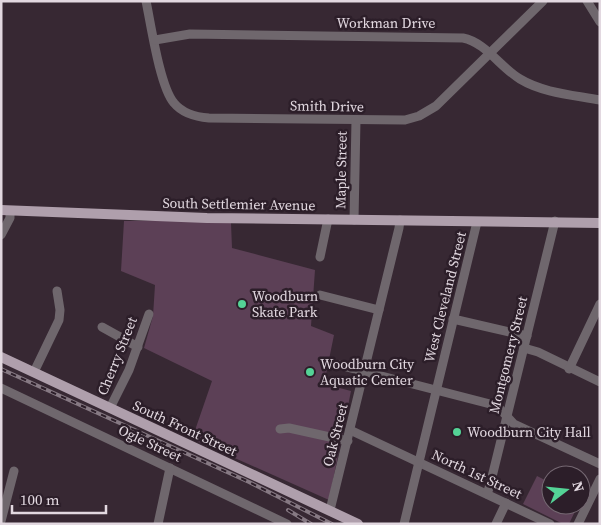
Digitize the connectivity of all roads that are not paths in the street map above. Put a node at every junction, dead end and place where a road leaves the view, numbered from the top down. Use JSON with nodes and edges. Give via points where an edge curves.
{"nodes":[{"id":1,"x":146,"y":1,"type":"edge"},
{"id":2,"x":543,"y":1,"type":"edge"},
{"id":3,"x":586,"y":1,"type":"edge"},
{"id":4,"x":600,"y":22,"type":"edge"},
{"id":5,"x":154,"y":40,"type":"junction"},
{"id":6,"x":489,"y":54,"type":"junction"},
{"id":7,"x":600,"y":100,"type":"edge"},
{"id":8,"x":356,"y":120,"type":"junction"},
{"id":9,"x":6,"y":210,"type":"edge"},
{"id":10,"x":328,"y":219,"type":"junction"},
{"id":11,"x":354,"y":220,"type":"junction"},
{"id":12,"x":400,"y":220,"type":"junction"},
{"id":13,"x":554,"y":221,"type":"junction"},
{"id":14,"x":477,"y":222,"type":"junction"},
{"id":15,"x":600,"y":223,"type":"edge"},
{"id":16,"x":1,"y":236,"type":"edge"},
{"id":17,"x":320,"y":257,"type":"dead end"},
{"id":18,"x":57,"y":291,"type":"dead end"},
{"id":19,"x":320,"y":295,"type":"dead end"},
{"id":20,"x":600,"y":304,"type":"edge"},
{"id":21,"x":380,"y":310,"type":"junction"},
{"id":22,"x":149,"y":314,"type":"dead end"},
{"id":23,"x":453,"y":319,"type":"junction"},
{"id":24,"x":102,"y":327,"type":"dead end"},
{"id":25,"x":527,"y":336,"type":"junction"},
{"id":26,"x":138,"y":347,"type":"junction"},
{"id":27,"x":524,"y":348,"type":"junction"},
{"id":28,"x":1,"y":357,"type":"edge"},
{"id":29,"x":331,"y":363,"type":"dead end"},
{"id":30,"x":569,"y":369,"type":"junction"},
{"id":31,"x":34,"y":372,"type":"junction"},
{"id":32,"x":364,"y":372,"type":"junction"},
{"id":33,"x":600,"y":382,"type":"edge"},
{"id":34,"x":1,"y":388,"type":"edge"},
{"id":35,"x":436,"y":390,"type":"junction"},
{"id":36,"x":110,"y":408,"type":"junction"},
{"id":37,"x":507,"y":417,"type":"junction"},
{"id":38,"x":280,"y":429,"type":"dead end"},
{"id":39,"x":350,"y":430,"type":"junction"},
{"id":40,"x":348,"y":441,"type":"junction"},
{"id":41,"x":419,"y":462,"type":"junction"},
{"id":42,"x":600,"y":464,"type":"edge"},
{"id":43,"x":170,"y":468,"type":"junction"},
{"id":44,"x":14,"y":471,"type":"dead end"},
{"id":45,"x":600,"y":479,"type":"edge"},
{"id":46,"x":487,"y":494,"type":"junction"},
{"id":47,"x":506,"y":503,"type":"junction"},
{"id":48,"x":330,"y":510,"type":"junction"},
{"id":49,"x":1,"y":520,"type":"edge"},
{"id":50,"x":158,"y":524,"type":"edge"},
{"id":51,"x":287,"y":524,"type":"edge"},
{"id":52,"x":358,"y":524,"type":"edge"},
{"id":53,"x":404,"y":524,"type":"edge"},
{"id":54,"x":496,"y":524,"type":"edge"},
{"id":55,"x":550,"y":524,"type":"edge"},
{"id":56,"x":578,"y":524,"type":"edge"}],
"edges":[{"from":1,"to":5,"type":"street","name":"Smith Drive"},
{"from":2,"to":6,"type":"street","name":"Smith Drive"},
{"from":3,"to":4,"type":"street"},
{"from":5,"to":6,"type":"street","name":"Workman Drive","via":[[198,34],[458,37],[472,40]]},
{"from":5,"to":8,"type":"street","name":"Smith Drive","via":[[167,92],[174,103],[190,114],[209,118]]},
{"from":6,"to":7,"type":"street","name":"Workman Drive","via":[[506,70],[540,88]]},
{"from":6,"to":8,"type":"street","name":"Smith Drive","via":[[436,106],[419,116],[405,120]]},
{"from":8,"to":11,"type":"street","name":"Maple Street"},
{"from":9,"to":10,"type":"main road","name":"South Settlemier Avenue"},
{"from":9,"to":16,"type":"street","via":[[10,218]]},
{"from":10,"to":11,"type":"main road","name":"South Settlemier Avenue"},
{"from":10,"to":17,"type":"street"},
{"from":11,"to":12,"type":"main road","name":"South Settlemier Avenue"},
{"from":12,"to":14,"type":"main road","name":"South Settlemier Avenue"},
{"from":12,"to":21,"type":"street","name":"Oak Street"},
{"from":13,"to":14,"type":"main road","name":"South Settlemier Avenue"},
{"from":13,"to":15,"type":"main road","name":"South Settlemier Avenue"},
{"from":13,"to":25,"type":"street","name":"Montgomery Street"},
{"from":14,"to":23,"type":"street","name":"West Cleveland Street"},
{"from":18,"to":31,"type":"street","via":[[59,320]]},
{"from":19,"to":21,"type":"street"},
{"from":20,"to":30,"type":"street"},
{"from":21,"to":32,"type":"street","name":"Oak Street"},
{"from":22,"to":26,"type":"street","name":"Cherry Street"},
{"from":23,"to":25,"type":"street"},
{"from":23,"to":35,"type":"street","name":"West Cleveland Street"},
{"from":24,"to":26,"type":"street"},
{"from":25,"to":27,"type":"street","name":"Montgomery Street"},
{"from":26,"to":36,"type":"street","name":"Cherry Street"},
{"from":27,"to":30,"type":"street"},
{"from":27,"to":37,"type":"street","name":"Montgomery Street"},
{"from":28,"to":31,"type":"main road","name":"South Front Street"},
{"from":29,"to":32,"type":"street"},
{"from":30,"to":33,"type":"street"},
{"from":31,"to":36,"type":"main road","name":"South Front Street"},
{"from":32,"to":35,"type":"street"},
{"from":32,"to":39,"type":"street","name":"Oak Street"},
{"from":34,"to":43,"type":"street","name":"Ogle Street"},
{"from":35,"to":37,"type":"street","via":[[494,405]]},
{"from":35,"to":41,"type":"street","name":"West Cleveland Street"},
{"from":36,"to":48,"type":"main road","name":"South Front Street"},
{"from":37,"to":42,"type":"street","via":[[514,424]]},
{"from":37,"to":46,"type":"street","name":"Montgomery Street"},
{"from":38,"to":40,"type":"street","via":[[289,428]]},
{"from":39,"to":40,"type":"street","name":"Oak Street"},
{"from":39,"to":41,"type":"street","name":"North 1st Street"},
{"from":40,"to":48,"type":"street","name":"Oak Street"},
{"from":41,"to":46,"type":"street","name":"North 1st Street"},
{"from":41,"to":53,"type":"street","name":"West Cleveland Street"},
{"from":43,"to":50,"type":"street"},
{"from":43,"to":51,"type":"street","name":"Ogle Street"},
{"from":44,"to":49,"type":"street"},
{"from":45,"to":56,"type":"street"},
{"from":46,"to":47,"type":"street","name":"North 1st Street"},
{"from":47,"to":54,"type":"street"},
{"from":47,"to":55,"type":"street","name":"North 1st Street"},
{"from":48,"to":52,"type":"main road","name":"South Front Street"}]}
